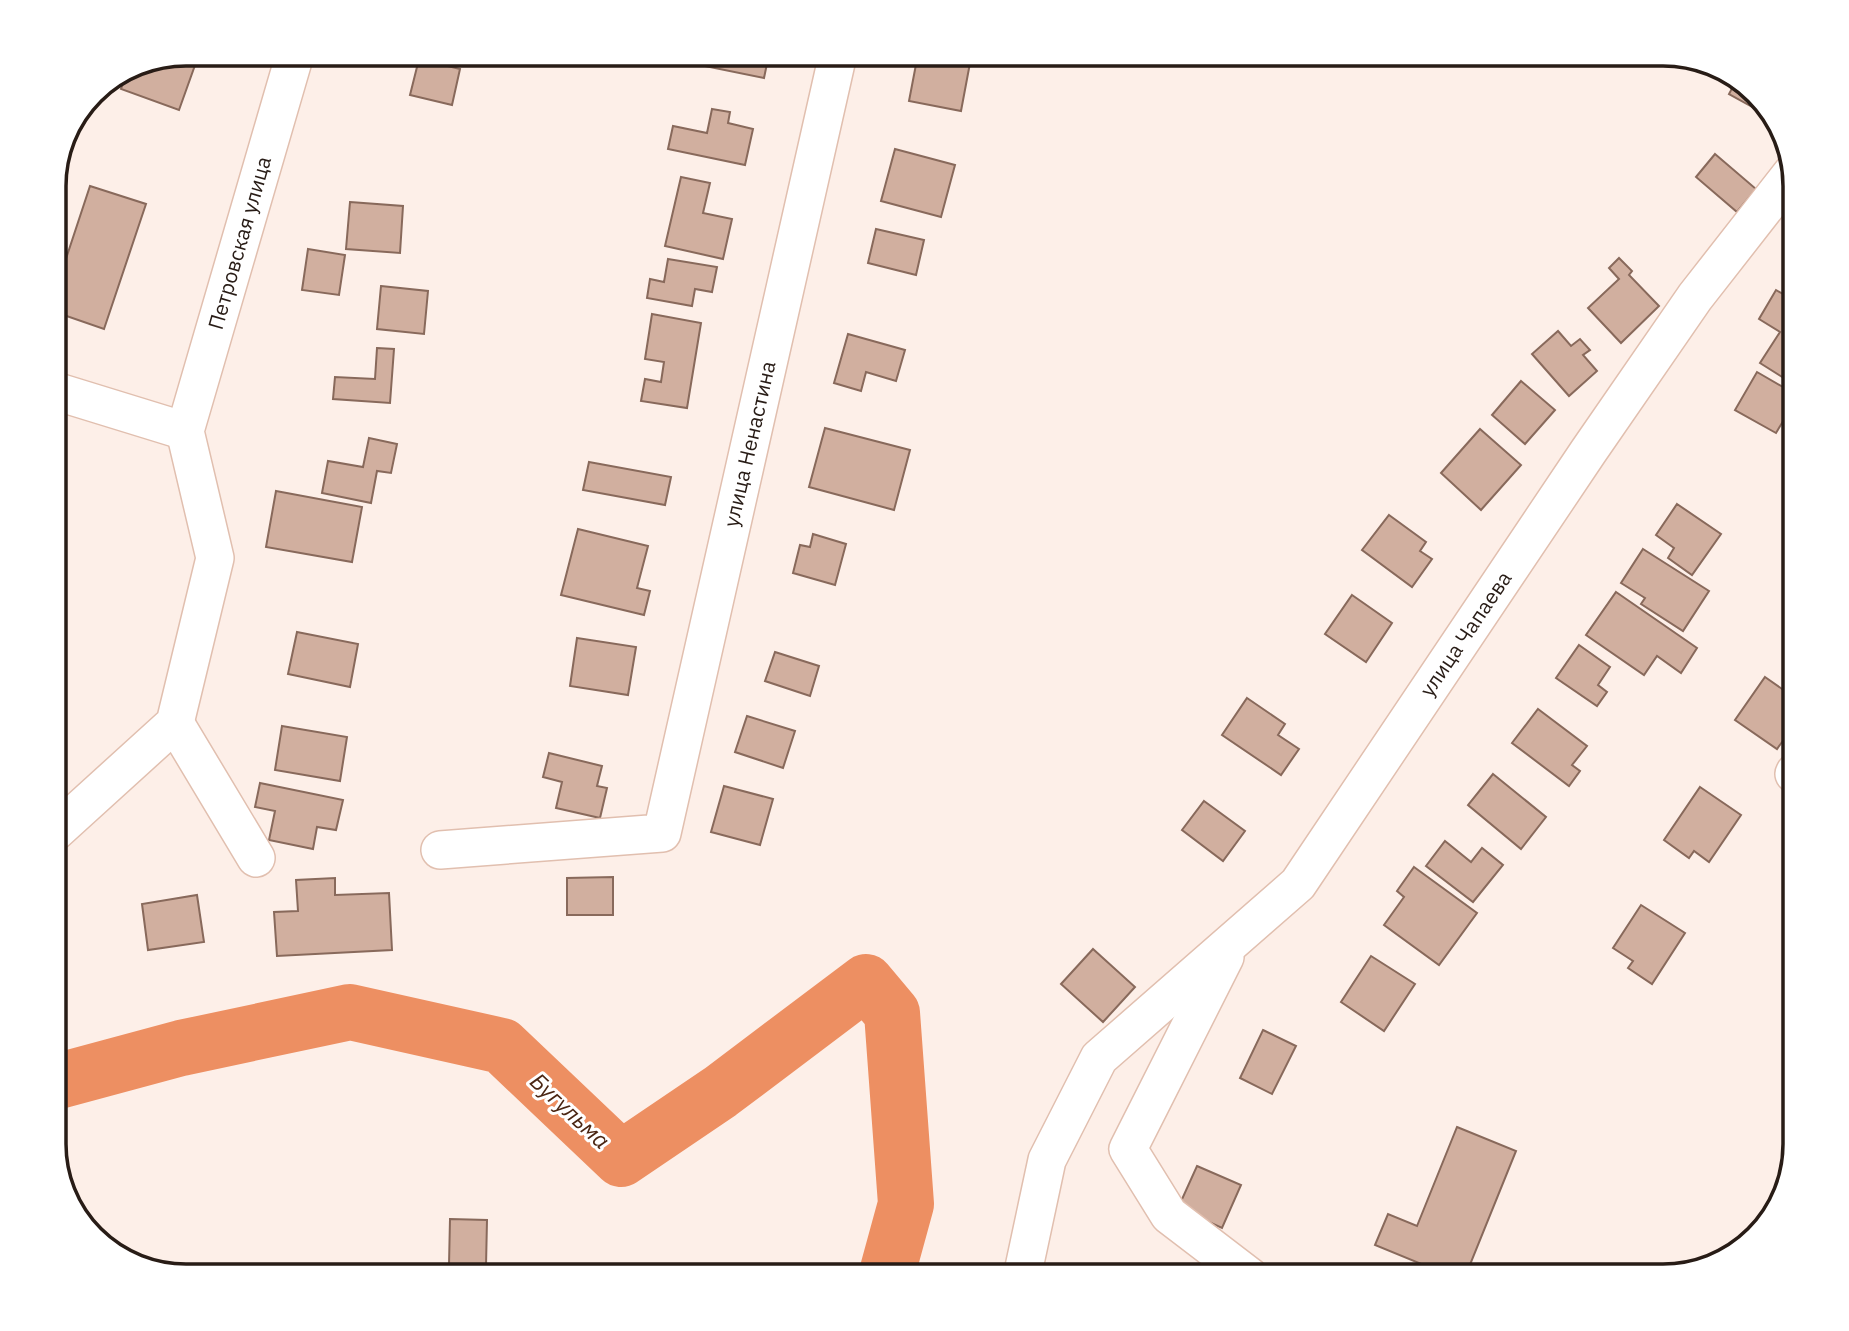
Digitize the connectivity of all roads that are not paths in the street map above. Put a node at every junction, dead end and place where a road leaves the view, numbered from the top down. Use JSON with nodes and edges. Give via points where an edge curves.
{"nodes":[{"id":1,"x":291,"y":66,"type":"edge"},
{"id":2,"x":835,"y":66,"type":"edge"},
{"id":3,"x":1783,"y":185,"type":"edge"},
{"id":4,"x":67,"y":395,"type":"edge"},
{"id":5,"x":185,"y":431,"type":"junction"},
{"id":6,"x":175,"y":723,"type":"junction"},
{"id":7,"x":67,"y":821,"type":"edge"},
{"id":8,"x":440,"y":850,"type":"dead end"},
{"id":9,"x":256,"y":858,"type":"dead end"},
{"id":10,"x":1233,"y":940,"type":"junction"},
{"id":11,"x":1025,"y":1264,"type":"edge"},
{"id":12,"x":1233,"y":1264,"type":"edge"}],
"edges":[{"from":1,"to":5,"type":"street","name":"Петровская улица"},
{"from":2,"to":8,"type":"street","name":"улица Ненастина","via":[[662,833]]},
{"from":3,"to":10,"type":"street","name":"улица Чапаева","via":[[1688,308],[1588,452],[1298,884]]},
{"from":4,"to":5,"type":"street"},
{"from":5,"to":6,"type":"street","via":[[215,558]]},
{"from":6,"to":7,"type":"street"},
{"from":6,"to":9,"type":"street"},
{"from":10,"to":11,"type":"street","name":"улица Чапаева","via":[[1099,1058],[1047,1160]]},
{"from":10,"to":12,"type":"street","via":[[1128,1149],[1169,1215]]}]}
